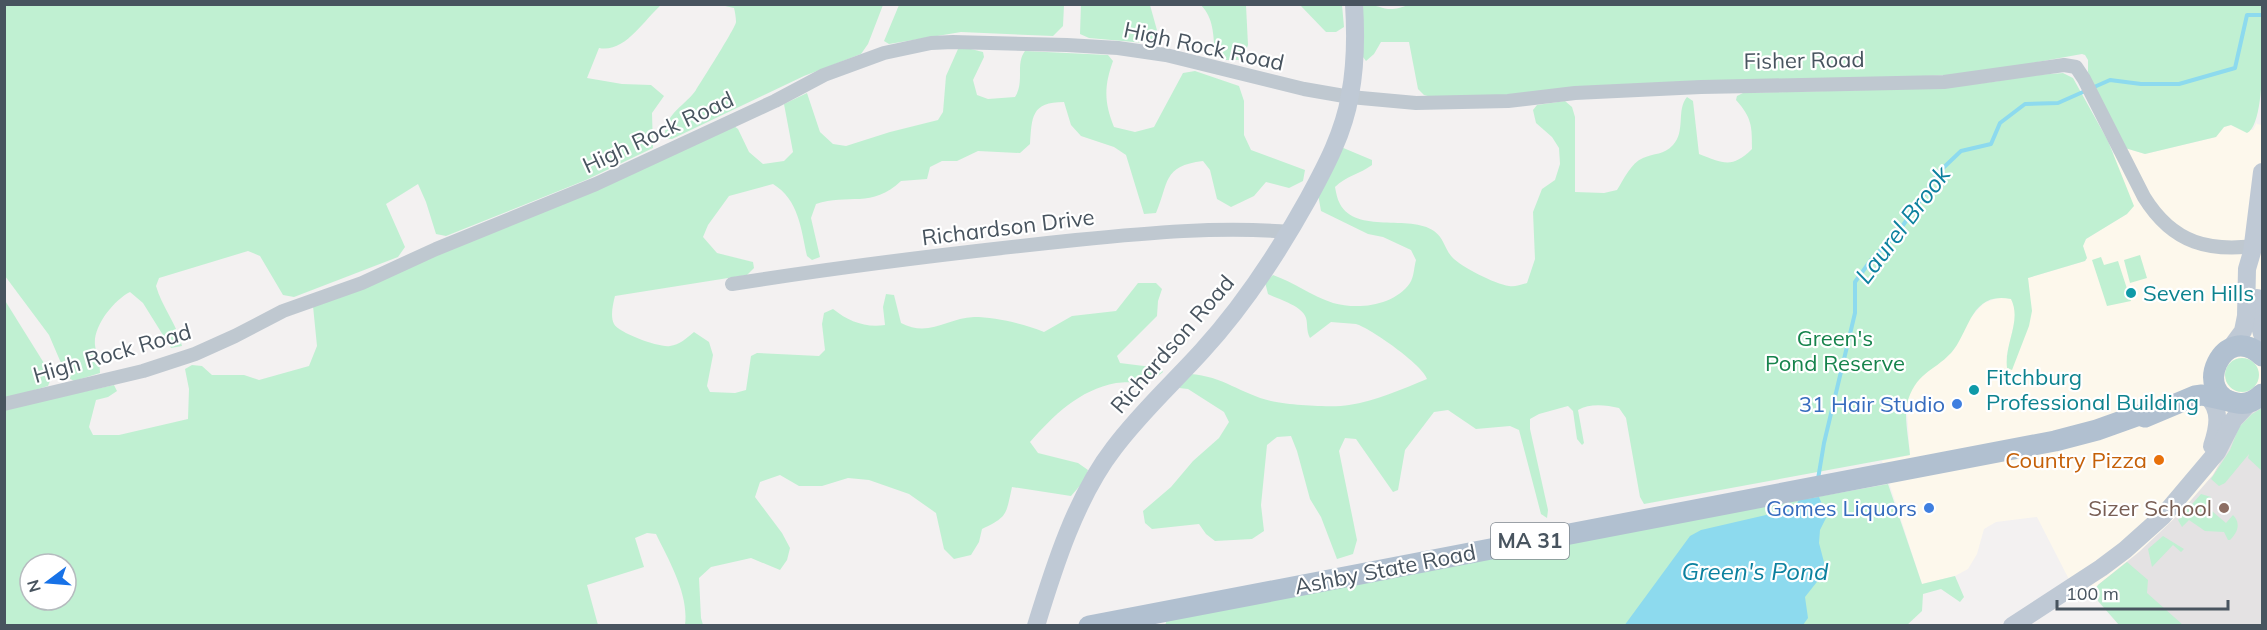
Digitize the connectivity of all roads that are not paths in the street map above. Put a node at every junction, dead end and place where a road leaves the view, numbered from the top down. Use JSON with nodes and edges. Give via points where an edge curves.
{"nodes":[{"id":1,"x":1354,"y":4,"type":"edge"},
{"id":2,"x":1350,"y":97,"type":"junction"},
{"id":3,"x":2262,"y":172,"type":"edge"},
{"id":4,"x":1290,"y":232,"type":"junction"},
{"id":5,"x":2256,"y":248,"type":"edge"},
{"id":6,"x":732,"y":284,"type":"dead end"},
{"id":7,"x":2261,"y":343,"type":"edge"},
{"id":8,"x":2223,"y":356,"type":"junction"},
{"id":9,"x":2227,"y":400,"type":"edge"},
{"id":10,"x":4,"y":404,"type":"edge"},
{"id":11,"x":2139,"y":415,"type":"junction"},
{"id":12,"x":2204,"y":467,"type":"junction"},
{"id":13,"x":1036,"y":626,"type":"edge"},
{"id":14,"x":1089,"y":626,"type":"edge"},
{"id":15,"x":2012,"y":626,"type":"edge"}],
"edges":[{"from":1,"to":2,"type":"street","via":[[1357,39]]},
{"from":2,"to":4,"type":"street","name":"Richardson Road","via":[[1333,153]]},
{"from":2,"to":5,"type":"street","name":"Fisher Road","via":[[1397,102],[1508,101],[1575,93],[1701,87],[1944,82],[2064,65],[2076,67],[2152,211],[2170,229],[2191,241],[2206,246]]},
{"from":2,"to":10,"type":"street","name":"High Rock Road","via":[[1166,55],[1118,48],[953,42],[884,53],[814,79],[586,188],[362,283],[283,311],[203,350],[153,368]]},
{"from":3,"to":5,"type":"street"},
{"from":4,"to":6,"type":"street","name":"Richardson Drive","via":[[1132,233]]},
{"from":4,"to":13,"type":"street","name":"Richardson Road","via":[[1245,301],[1113,449],[1087,492],[1065,542]]},
{"from":5,"to":7,"type":"street"},
{"from":5,"to":8,"type":"street","via":[[2247,269],[2245,323],[2240,336]]},
{"from":7,"to":8,"type":"main road","via":[[2239,347]]},
{"from":8,"to":9,"type":"main road","via":[[2213,372]]},
{"from":8,"to":11,"type":"main road","name":"Ashby State Road","via":[[2197,381],[2141,408]]},
{"from":9,"to":11,"type":"main road","name":"Ashby State Road","number":"MA 31","via":[[2194,396],[2145,417]]},
{"from":9,"to":12,"type":"street"},
{"from":9,"to":12,"type":"street","via":[[2234,419],[2217,452]]},
{"from":11,"to":14,"type":"main road","name":"Ashby State Road","number":"MA 31","via":[[2055,441]]},
{"from":12,"to":15,"type":"street","via":[[2174,504],[2125,550]]}]}
